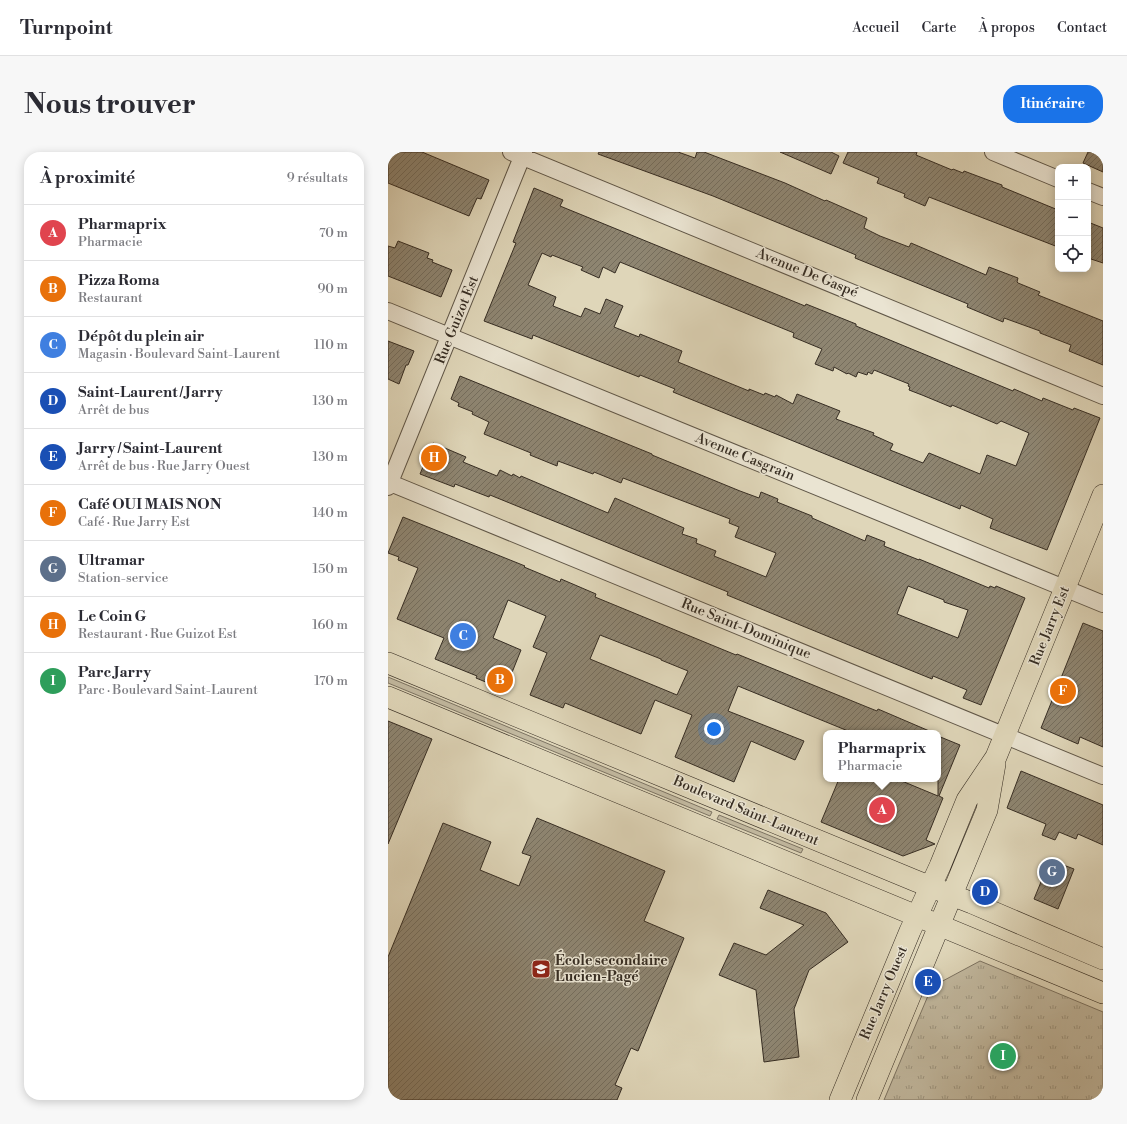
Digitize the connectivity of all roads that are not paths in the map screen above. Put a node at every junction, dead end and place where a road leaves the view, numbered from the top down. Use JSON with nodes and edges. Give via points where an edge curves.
{"nodes":[{"id":1,"x":993,"y":152,"type":"edge"},
{"id":2,"x":519,"y":154,"type":"edge"},
{"id":3,"x":1055,"y":178,"type":"edge"},
{"id":4,"x":1091,"y":192,"type":"edge"},
{"id":5,"x":1103,"y":197,"type":"edge"},
{"id":6,"x":388,"y":311,"type":"edge"},
{"id":7,"x":450,"y":336,"type":"junction"},
{"id":8,"x":1103,"y":396,"type":"edge"},
{"id":9,"x":389,"y":484,"type":"edge"},
{"id":10,"x":1103,"y":495,"type":"edge"},
{"id":11,"x":1065,"y":588,"type":"junction"},
{"id":12,"x":1103,"y":604,"type":"edge"},
{"id":13,"x":388,"y":663,"type":"edge"},
{"id":14,"x":388,"y":697,"type":"edge"},
{"id":15,"x":1005,"y":736,"type":"junction"},
{"id":16,"x":996,"y":757,"type":"junction"},
{"id":17,"x":1103,"y":776,"type":"edge"},
{"id":18,"x":930,"y":887,"type":"junction"},
{"id":19,"x":952,"y":896,"type":"junction"},
{"id":20,"x":917,"y":916,"type":"junction"},
{"id":21,"x":939,"y":925,"type":"junction"},
{"id":22,"x":1103,"y":959,"type":"edge"},
{"id":23,"x":1103,"y":992,"type":"edge"},
{"id":24,"x":840,"y":1100,"type":"edge"},
{"id":25,"x":867,"y":1100,"type":"edge"}],
"edges":[{"from":1,"to":3,"type":"street"},
{"from":2,"to":7,"type":"street","name":"Rue Guizot Est"},
{"from":2,"to":8,"type":"street","name":"Avenue De Gaspé"},
{"from":4,"to":5,"type":"street"},
{"from":6,"to":7,"type":"street","name":"Avenue Casgrain"},
{"from":7,"to":9,"type":"street","name":"Rue Guizot Est"},
{"from":7,"to":11,"type":"street","name":"Avenue Casgrain"},
{"from":9,"to":15,"type":"street","name":"Rue Saint-Dominique"},
{"from":10,"to":11,"type":"main road","name":"Rue Jarry Est"},
{"from":11,"to":12,"type":"street","name":"Avenue Casgrain"},
{"from":11,"to":15,"type":"main road","name":"Rue Jarry Est"},
{"from":13,"to":18,"type":"main road","name":"Boulevard Saint-Laurent"},
{"from":14,"to":20,"type":"main road"},
{"from":15,"to":16,"type":"main road","name":"Rue Jarry Est"},
{"from":15,"to":17,"type":"street","name":"Rue Saint-Dominique"},
{"from":16,"to":18,"type":"main road","name":"Rue Jarry Est","via":[[967,800]]},
{"from":16,"to":19,"type":"main road","name":"Rue Jarry Est","via":[[988,810]]},
{"from":18,"to":19,"type":"main road","name":"Boulevard Saint-Laurent"},
{"from":18,"to":20,"type":"main road","name":"Rue Jarry Ouest"},
{"from":19,"to":21,"type":"main road","name":"Rue Jarry Ouest"},
{"from":19,"to":22,"type":"main road","name":"Boulevard Saint-Laurent"},
{"from":20,"to":21,"type":"main road"},
{"from":20,"to":24,"type":"main road","name":"Rue Jarry Ouest"},
{"from":21,"to":23,"type":"main road"},
{"from":21,"to":25,"type":"main road","name":"Rue Jarry Ouest"}]}
